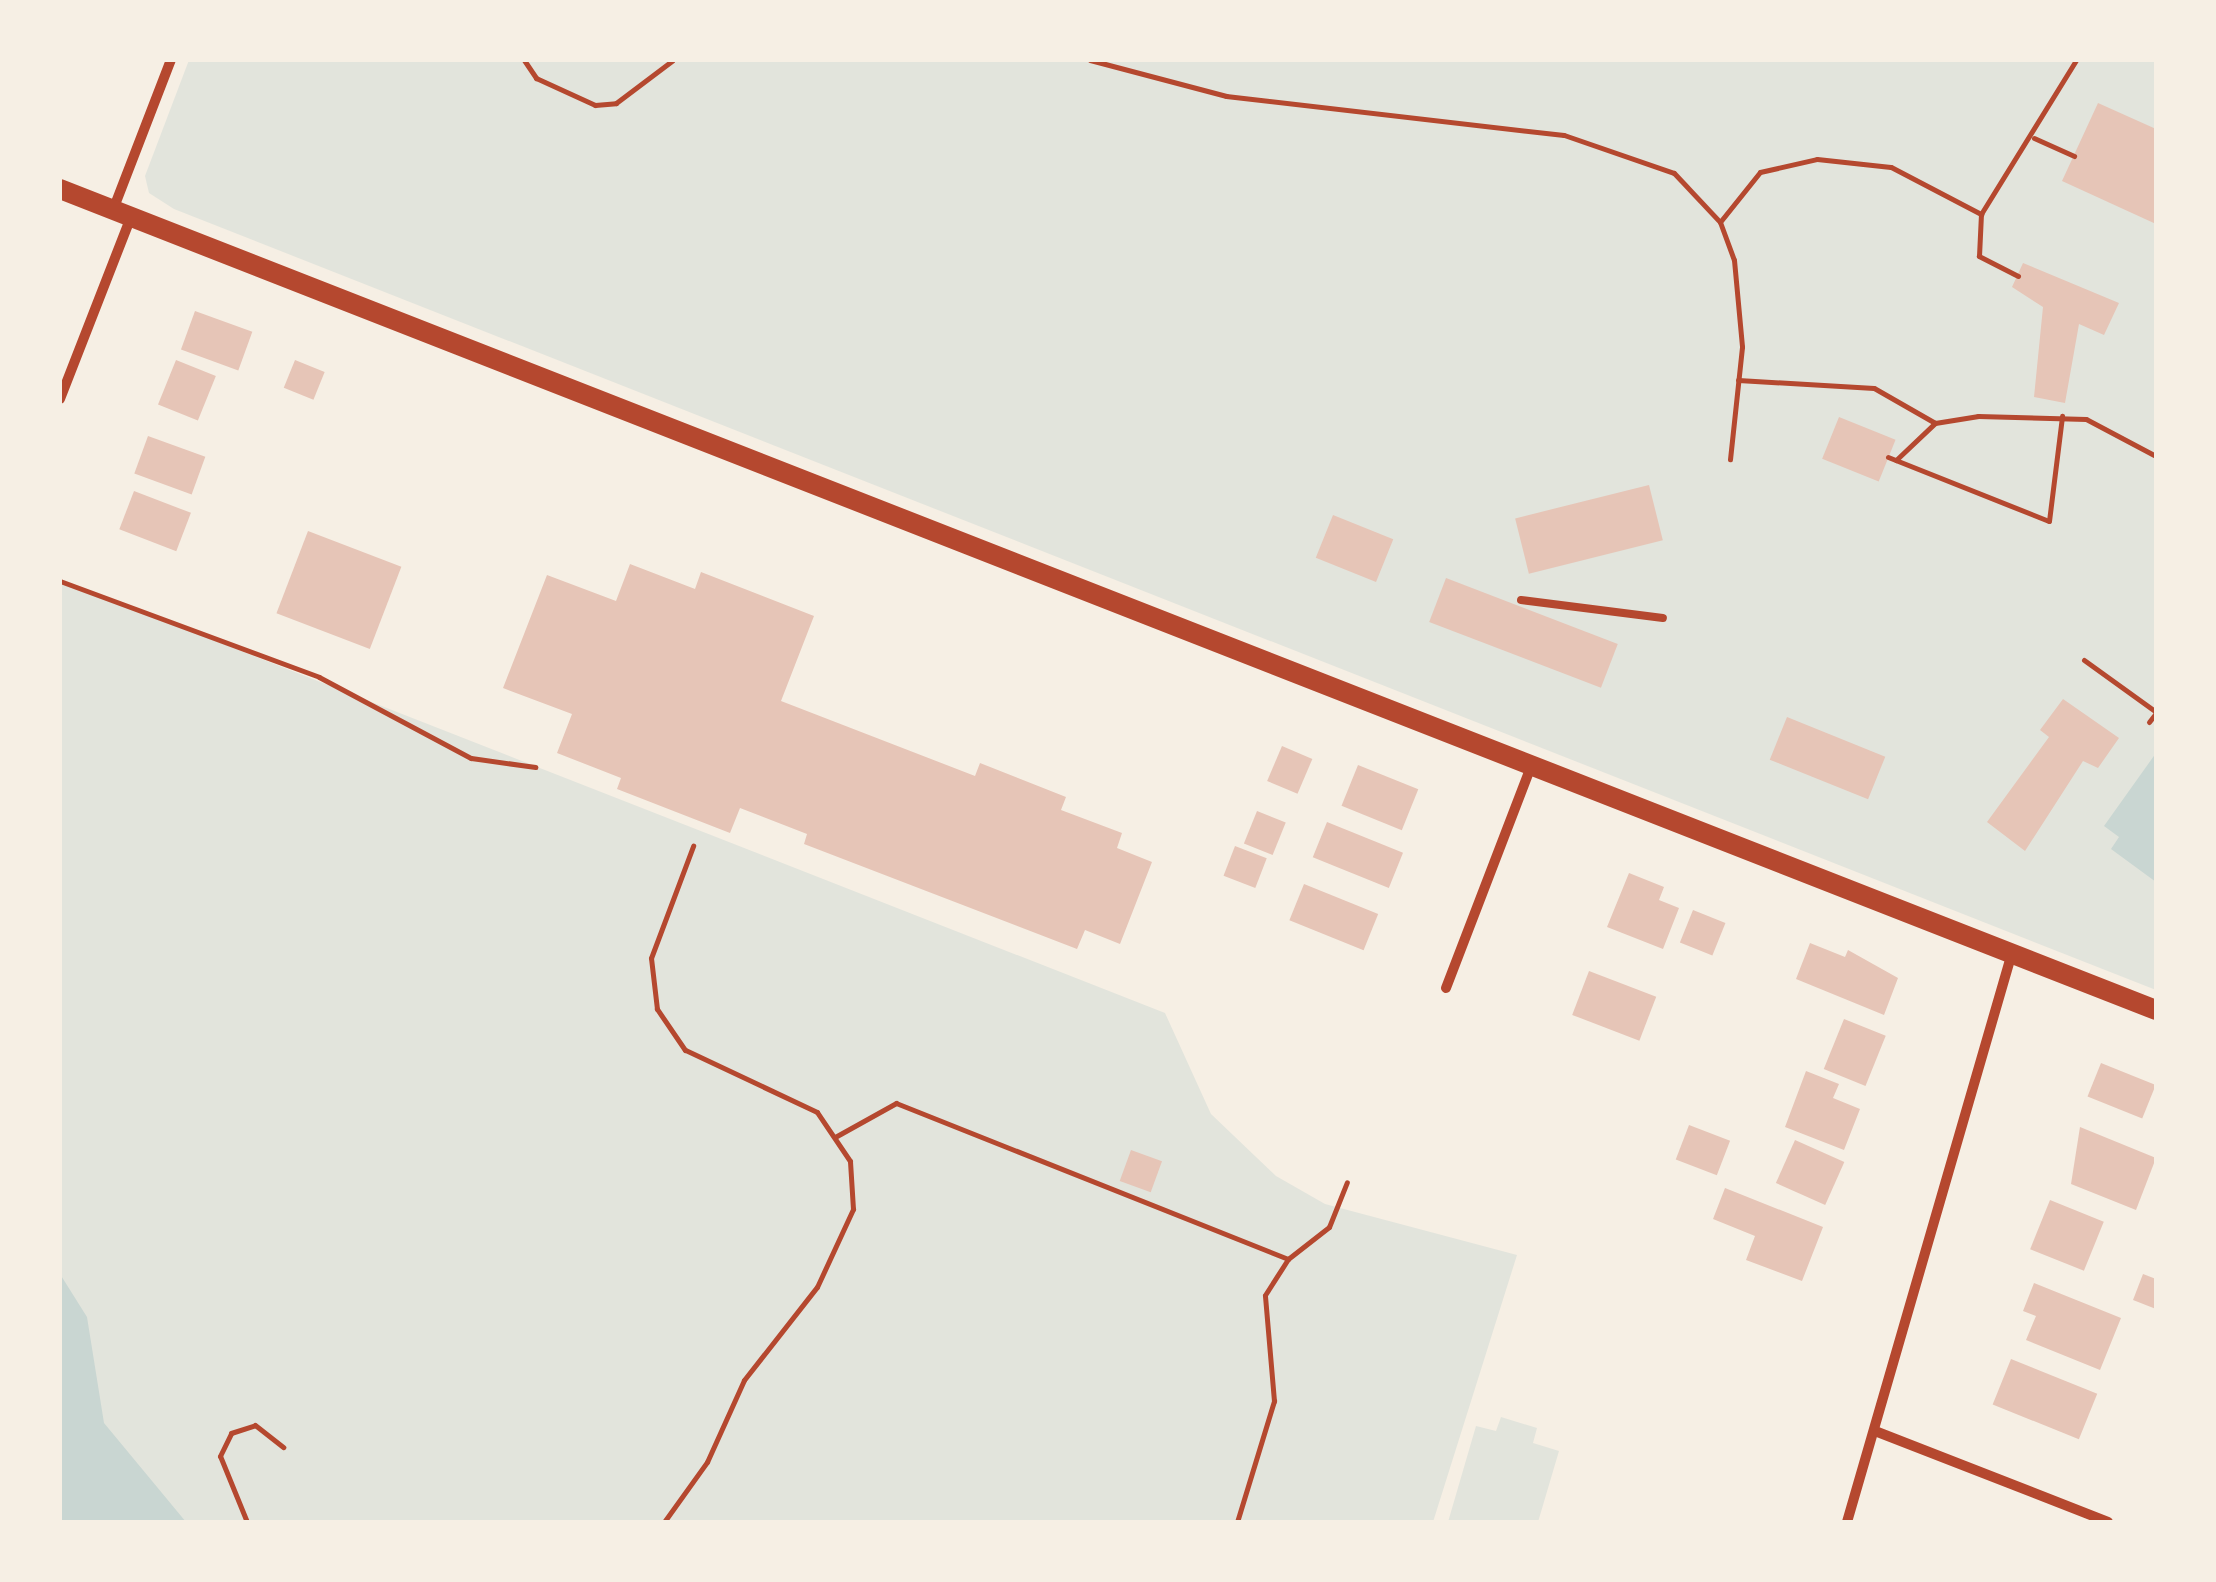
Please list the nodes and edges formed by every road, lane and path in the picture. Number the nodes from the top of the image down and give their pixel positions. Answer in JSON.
{"nodes":[{"id":1,"x":172,"y":60,"type":"edge"},
{"id":2,"x":524,"y":60,"type":"edge"},
{"id":3,"x":674,"y":60,"type":"edge"},
{"id":4,"x":1090,"y":60,"type":"edge"},
{"id":5,"x":2076,"y":60,"type":"edge"},
{"id":6,"x":2034,"y":138,"type":"junction"},
{"id":7,"x":2074,"y":156,"type":"dead end"},
{"id":8,"x":60,"y":189,"type":"edge"},
{"id":9,"x":122,"y":213,"type":"junction"},
{"id":10,"x":1981,"y":214,"type":"junction"},
{"id":11,"x":1720,"y":222,"type":"junction"},
{"id":12,"x":2018,"y":276,"type":"dead end"},
{"id":13,"x":1738,"y":380,"type":"junction"},
{"id":14,"x":60,"y":399,"type":"edge"},
{"id":15,"x":2062,"y":416,"type":"junction"},
{"id":16,"x":1935,"y":423,"type":"junction"},
{"id":17,"x":2156,"y":456,"type":"edge"},
{"id":18,"x":1888,"y":457,"type":"dead end"},
{"id":19,"x":1730,"y":459,"type":"dead end"},
{"id":20,"x":1896,"y":460,"type":"junction"},
{"id":21,"x":60,"y":581,"type":"edge"},
{"id":22,"x":1522,"y":600,"type":"dead end"},
{"id":23,"x":1663,"y":618,"type":"dead end"},
{"id":24,"x":2084,"y":660,"type":"dead end"},
{"id":25,"x":2156,"y":712,"type":"edge"},
{"id":26,"x":2149,"y":722,"type":"dead end"},
{"id":27,"x":1530,"y":766,"type":"junction"},
{"id":28,"x":535,"y":767,"type":"dead end"},
{"id":29,"x":693,"y":846,"type":"dead end"},
{"id":30,"x":2012,"y":953,"type":"junction"},
{"id":31,"x":1446,"y":988,"type":"dead end"},
{"id":32,"x":2156,"y":1010,"type":"edge"},
{"id":33,"x":834,"y":1137,"type":"junction"},
{"id":34,"x":1347,"y":1182,"type":"dead end"},
{"id":35,"x":1288,"y":1259,"type":"junction"},
{"id":36,"x":1875,"y":1431,"type":"junction"},
{"id":37,"x":284,"y":1447,"type":"dead end"},
{"id":38,"x":247,"y":1522,"type":"edge"},
{"id":39,"x":664,"y":1522,"type":"edge"},
{"id":40,"x":1237,"y":1522,"type":"edge"},
{"id":41,"x":1847,"y":1522,"type":"edge"},
{"id":42,"x":2108,"y":1522,"type":"edge"}],
"edges":[{"from":1,"to":9,"type":"street"},
{"from":2,"to":3,"type":"path"},
{"from":4,"to":11,"type":"path"},
{"from":5,"to":6,"type":"path"},
{"from":6,"to":7,"type":"path"},
{"from":6,"to":10,"type":"path"},
{"from":8,"to":9,"type":"main road"},
{"from":9,"to":14,"type":"street"},
{"from":9,"to":27,"type":"main road"},
{"from":10,"to":11,"type":"path"},
{"from":10,"to":12,"type":"path"},
{"from":11,"to":13,"type":"path"},
{"from":13,"to":16,"type":"path"},
{"from":13,"to":19,"type":"path"},
{"from":15,"to":16,"type":"path"},
{"from":15,"to":17,"type":"path"},
{"from":15,"to":20,"type":"path"},
{"from":16,"to":20,"type":"path"},
{"from":18,"to":20,"type":"path"},
{"from":21,"to":28,"type":"path"},
{"from":22,"to":23,"type":"lane"},
{"from":24,"to":25,"type":"path"},
{"from":25,"to":26,"type":"path"},
{"from":27,"to":30,"type":"main road"},
{"from":27,"to":31,"type":"street"},
{"from":29,"to":33,"type":"path"},
{"from":30,"to":32,"type":"main road"},
{"from":30,"to":36,"type":"street"},
{"from":33,"to":35,"type":"path"},
{"from":33,"to":39,"type":"path"},
{"from":34,"to":35,"type":"path"},
{"from":35,"to":40,"type":"path"},
{"from":36,"to":41,"type":"street"},
{"from":36,"to":42,"type":"street"},
{"from":37,"to":38,"type":"path"}]}
